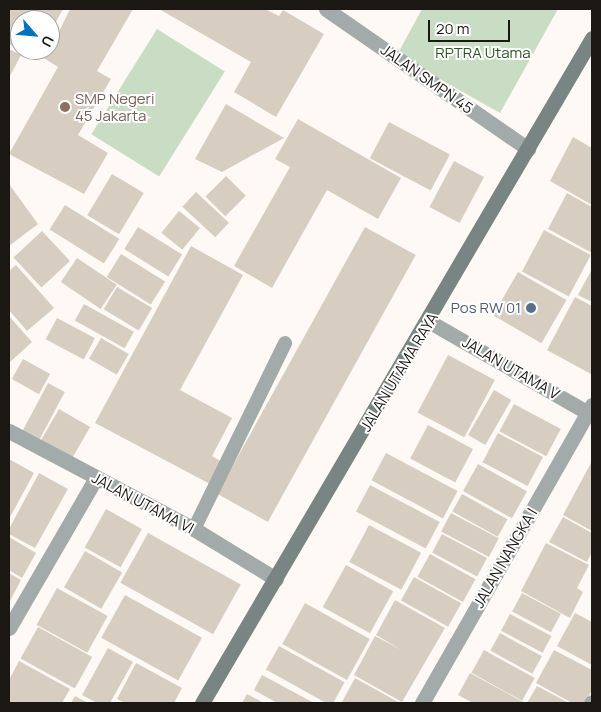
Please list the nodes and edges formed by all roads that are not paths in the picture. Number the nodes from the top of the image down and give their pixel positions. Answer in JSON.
{"nodes":[{"id":1,"x":326,"y":9,"type":"edge"},
{"id":2,"x":592,"y":38,"type":"edge"},
{"id":3,"x":528,"y":149,"type":"junction"},
{"id":4,"x":430,"y":322,"type":"junction"},
{"id":5,"x":285,"y":343,"type":"dead end"},
{"id":6,"x":591,"y":411,"type":"edge"},
{"id":7,"x":9,"y":432,"type":"edge"},
{"id":8,"x":96,"y":478,"type":"junction"},
{"id":9,"x":194,"y":529,"type":"junction"},
{"id":10,"x":276,"y":579,"type":"junction"},
{"id":11,"x":13,"y":610,"type":"edge"},
{"id":12,"x":9,"y":628,"type":"edge"},
{"id":13,"x":202,"y":703,"type":"edge"},
{"id":14,"x":422,"y":703,"type":"edge"}],
"edges":[{"from":1,"to":3,"type":"street","name":"JALAN SMPN 45"},
{"from":2,"to":3,"type":"main road","name":"JALAN UTAMA RAYA"},
{"from":3,"to":4,"type":"main road","name":"JALAN UTAMA RAYA"},
{"from":4,"to":6,"type":"street","name":"JALAN UTAMA V"},
{"from":4,"to":10,"type":"main road","name":"JALAN UTAMA RAYA"},
{"from":5,"to":9,"type":"lane"},
{"from":6,"to":14,"type":"street","name":"JALAN NANGKA I"},
{"from":7,"to":8,"type":"street","name":"JALAN UTAMA VI"},
{"from":8,"to":9,"type":"street","name":"JALAN UTAMA VI"},
{"from":8,"to":11,"type":"street"},
{"from":9,"to":10,"type":"street","name":"JALAN UTAMA VI"},
{"from":10,"to":13,"type":"main road","name":"JALAN UTAMA RAYA"},
{"from":11,"to":12,"type":"street"}]}
